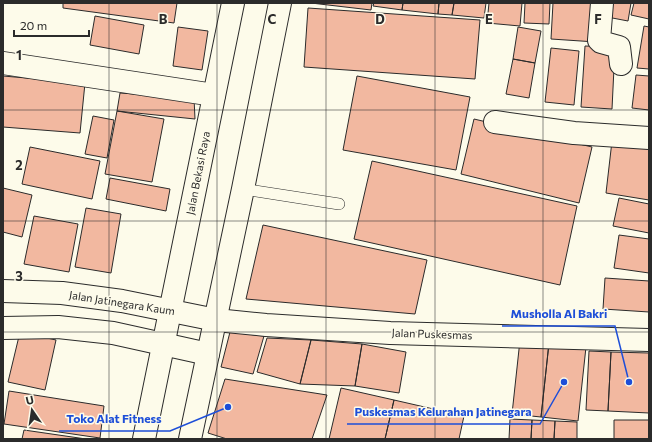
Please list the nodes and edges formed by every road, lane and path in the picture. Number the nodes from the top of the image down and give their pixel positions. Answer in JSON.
{"nodes":[{"id":1,"x":233,"y":3,"type":"edge"},
{"id":2,"x":280,"y":3,"type":"edge"},
{"id":3,"x":602,"y":3,"type":"edge"},
{"id":4,"x":3,"y":63,"type":"edge"},
{"id":5,"x":621,"y":64,"type":"dead end"},
{"id":6,"x":214,"y":95,"type":"junction"},
{"id":7,"x":495,"y":122,"type":"dead end"},
{"id":8,"x":649,"y":138,"type":"edge"},
{"id":9,"x":243,"y":189,"type":"junction"},
{"id":10,"x":339,"y":204,"type":"dead end"},
{"id":11,"x":3,"y":291,"type":"edge"},
{"id":12,"x":170,"y":310,"type":"junction"},
{"id":13,"x":216,"y":320,"type":"junction"},
{"id":14,"x":3,"y":328,"type":"edge"},
{"id":15,"x":649,"y":340,"type":"edge"},
{"id":16,"x":164,"y":344,"type":"junction"},
{"id":17,"x":208,"y":354,"type":"junction"},
{"id":18,"x":144,"y":439,"type":"edge"},
{"id":19,"x":190,"y":439,"type":"edge"}],
"edges":[{"from":1,"to":6,"type":"street","name":"Jalan Bekasi Raya"},
{"from":2,"to":9,"type":"street"},
{"from":3,"to":5,"type":"street"},
{"from":4,"to":6,"type":"street"},
{"from":6,"to":12,"type":"street","name":"Jalan Bekasi Raya"},
{"from":7,"to":8,"type":"street"},
{"from":9,"to":10,"type":"lane"},
{"from":9,"to":13,"type":"street"},
{"from":11,"to":12,"type":"street","name":"Jalan Jatinegara Kaum"},
{"from":12,"to":13,"type":"street","name":"Jalan Jatinegara Kaum"},
{"from":12,"to":16,"type":"street","name":"Jalan Bekasi Raya"},
{"from":13,"to":15,"type":"street","name":"Jalan Puskesmas"},
{"from":13,"to":17,"type":"street"},
{"from":14,"to":16,"type":"street"},
{"from":16,"to":17,"type":"street"},
{"from":16,"to":18,"type":"street","name":"Jalan Bekasi Raya"},
{"from":17,"to":19,"type":"street"}]}
